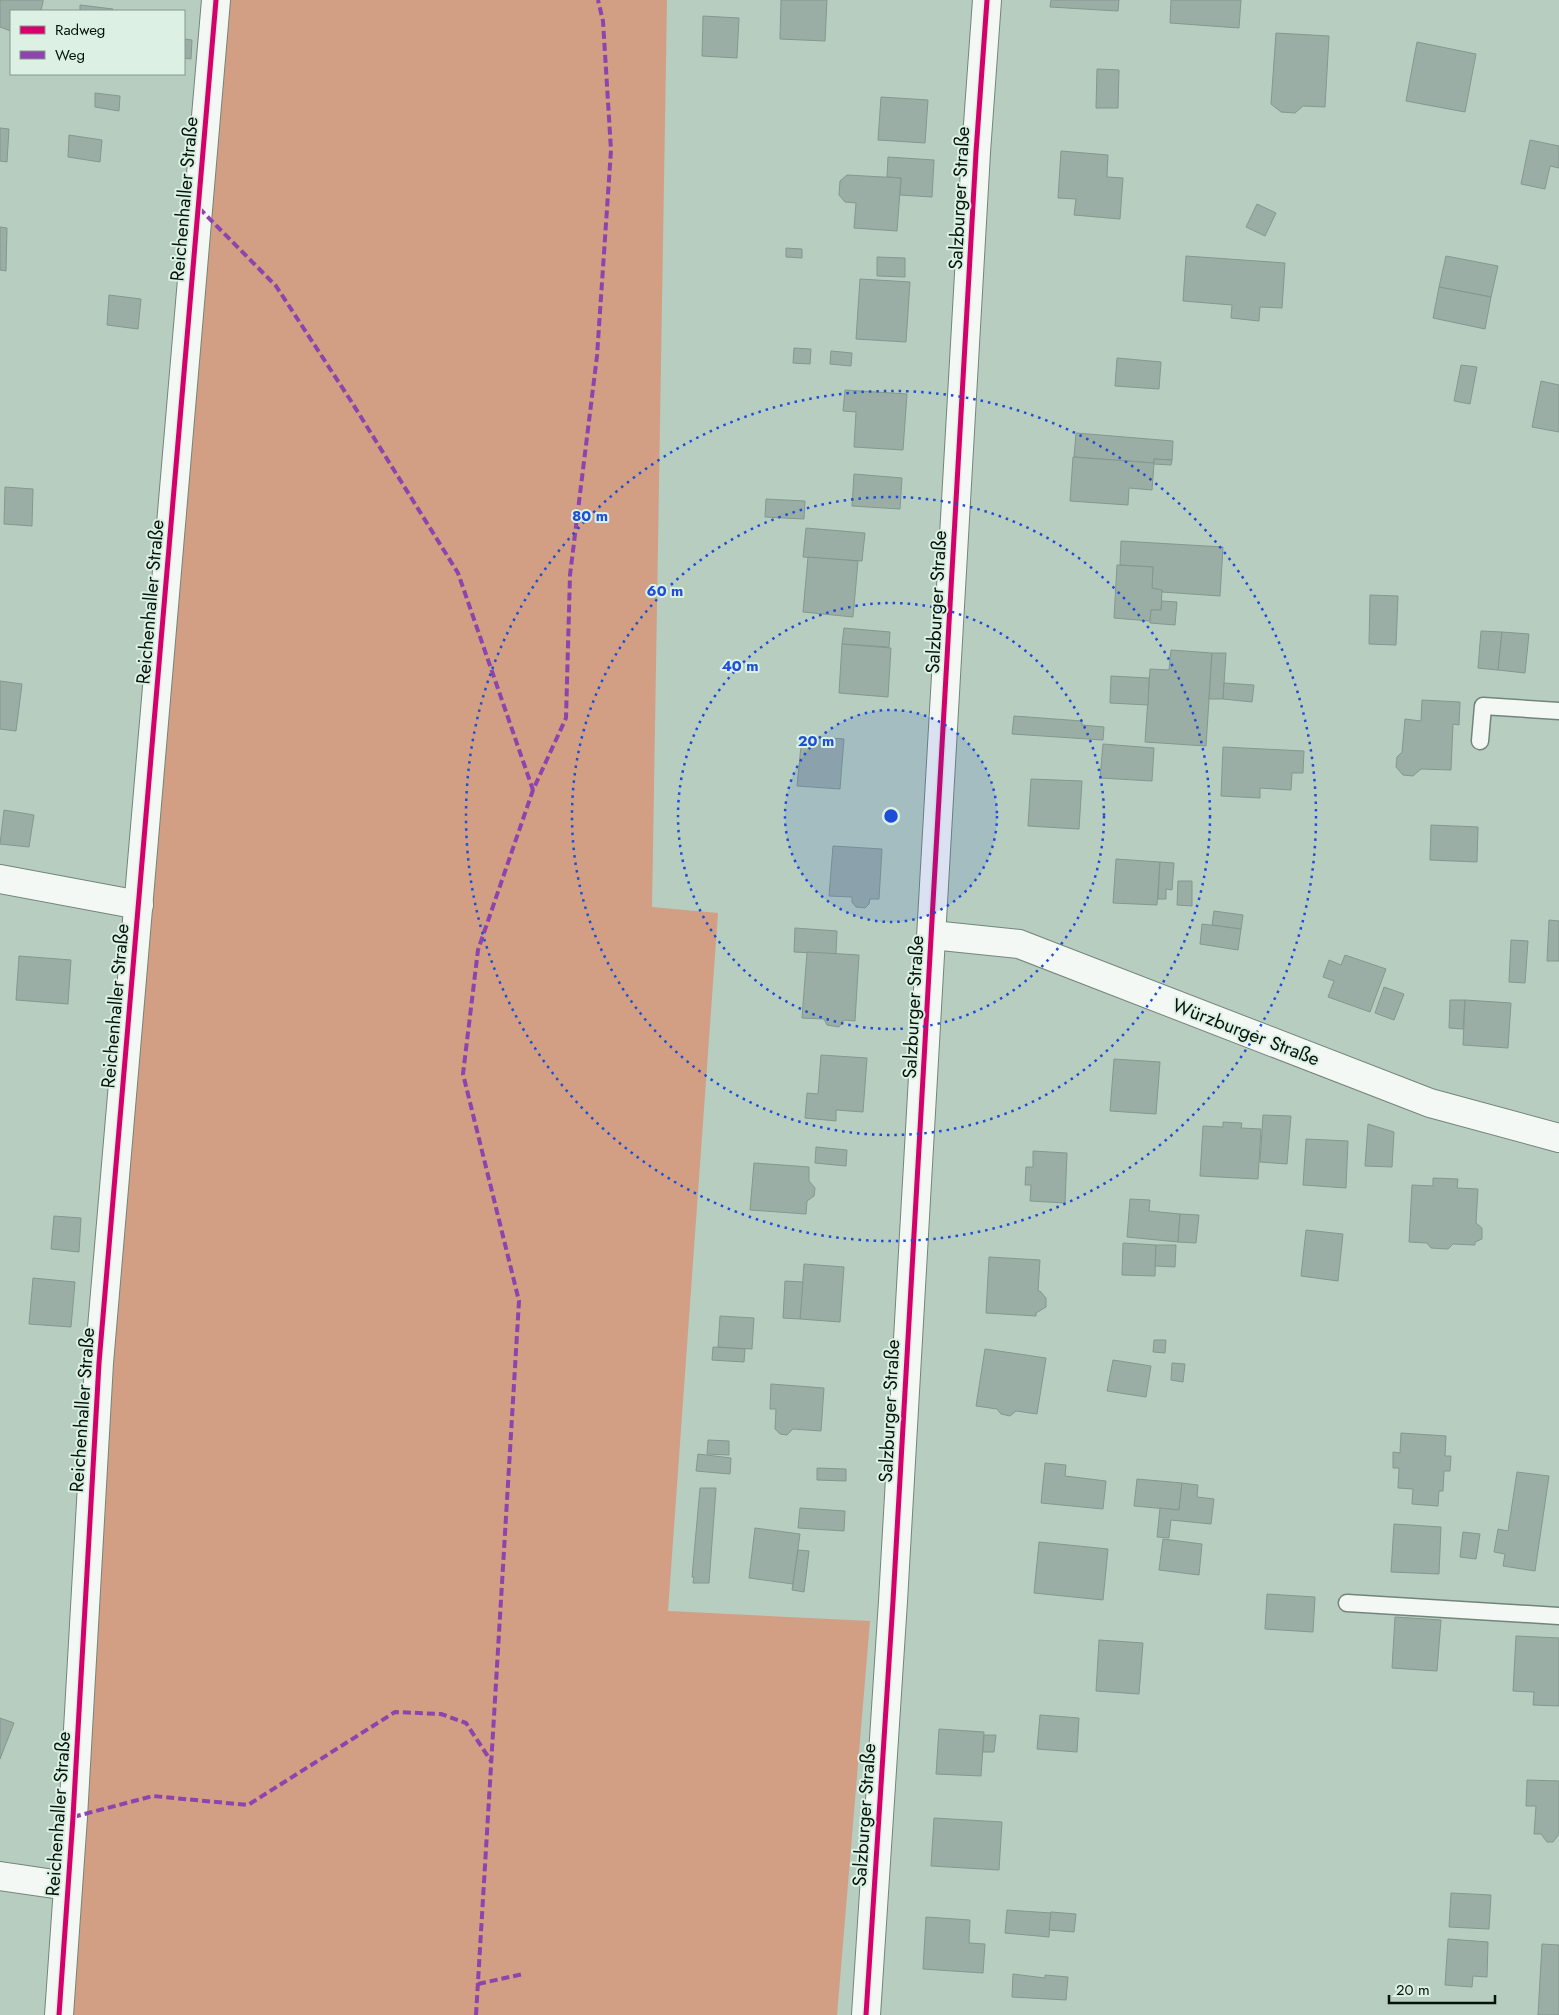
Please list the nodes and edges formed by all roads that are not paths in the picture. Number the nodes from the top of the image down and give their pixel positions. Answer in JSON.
{"nodes":[{"id":1,"x":216,"y":0,"type":"edge"},
{"id":2,"x":987,"y":0,"type":"edge"},
{"id":3,"x":1559,"y":711,"type":"edge"},
{"id":4,"x":1480,"y":741,"type":"dead end"},
{"id":5,"x":0,"y":879,"type":"edge"},
{"id":6,"x":139,"y":905,"type":"junction"},
{"id":7,"x":932,"y":935,"type":"junction"},
{"id":8,"x":1559,"y":1138,"type":"edge"},
{"id":9,"x":1347,"y":1603,"type":"dead end"},
{"id":10,"x":1559,"y":1616,"type":"edge"},
{"id":11,"x":0,"y":1876,"type":"edge"},
{"id":12,"x":68,"y":1886,"type":"junction"},
{"id":13,"x":60,"y":2015,"type":"edge"},
{"id":14,"x":866,"y":2015,"type":"edge"}],
"edges":[{"from":1,"to":6,"type":"street","name":"Reichenhaller Straße"},
{"from":2,"to":7,"type":"street","name":"Salzburger Straße"},
{"from":3,"to":4,"type":"lane"},
{"from":5,"to":6,"type":"street"},
{"from":6,"to":12,"type":"street","name":"Reichenhaller Straße"},
{"from":7,"to":8,"type":"street","name":"Würzburger Straße"},
{"from":7,"to":14,"type":"street","name":"Salzburger Straße"},
{"from":9,"to":10,"type":"lane"},
{"from":11,"to":12,"type":"street"},
{"from":12,"to":13,"type":"street","name":"Reichenhaller Straße"}]}
